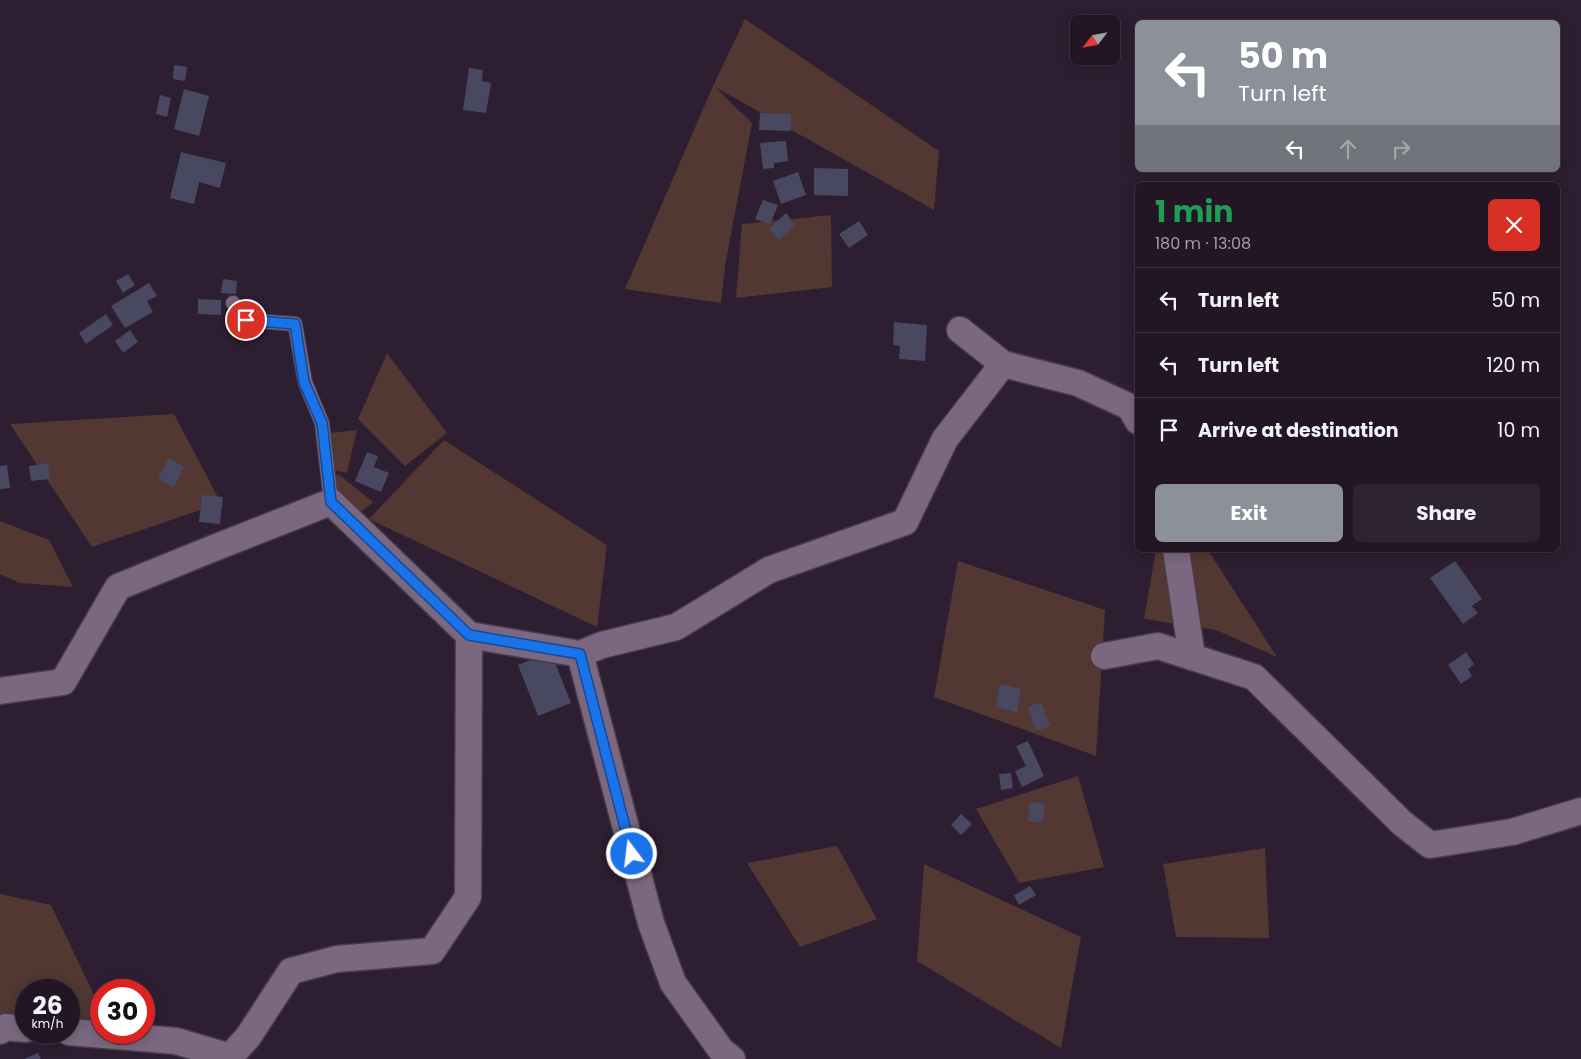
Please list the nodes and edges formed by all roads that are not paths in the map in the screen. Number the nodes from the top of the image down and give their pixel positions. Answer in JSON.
{"nodes":[{"id":1,"x":233,"y":303,"type":"dead end"},
{"id":2,"x":960,"y":330,"type":"dead end"},
{"id":3,"x":1002,"y":364,"type":"junction"},
{"id":4,"x":1135,"y":416,"type":"edge"},
{"id":5,"x":331,"y":502,"type":"junction"},
{"id":6,"x":1176,"y":552,"type":"edge"},
{"id":7,"x":469,"y":635,"type":"junction"},
{"id":8,"x":580,"y":654,"type":"junction"},
{"id":9,"x":1104,"y":656,"type":"dead end"},
{"id":10,"x":1192,"y":657,"type":"junction"},
{"id":11,"x":0,"y":691,"type":"edge"},
{"id":12,"x":1581,"y":811,"type":"edge"},
{"id":13,"x":15,"y":1028,"type":"edge"},
{"id":14,"x":0,"y":1031,"type":"edge"},
{"id":15,"x":80,"y":1033,"type":"edge"},
{"id":16,"x":732,"y":1059,"type":"edge"}],
"edges":[{"from":1,"to":5,"type":"lane"},
{"from":2,"to":3,"type":"street"},
{"from":3,"to":4,"type":"street"},
{"from":3,"to":8,"type":"street"},
{"from":5,"to":7,"type":"street"},
{"from":5,"to":11,"type":"street"},
{"from":6,"to":10,"type":"street"},
{"from":7,"to":8,"type":"street"},
{"from":7,"to":15,"type":"street"},
{"from":8,"to":16,"type":"street"},
{"from":9,"to":10,"type":"street"},
{"from":10,"to":12,"type":"street"},
{"from":13,"to":14,"type":"street"}]}
